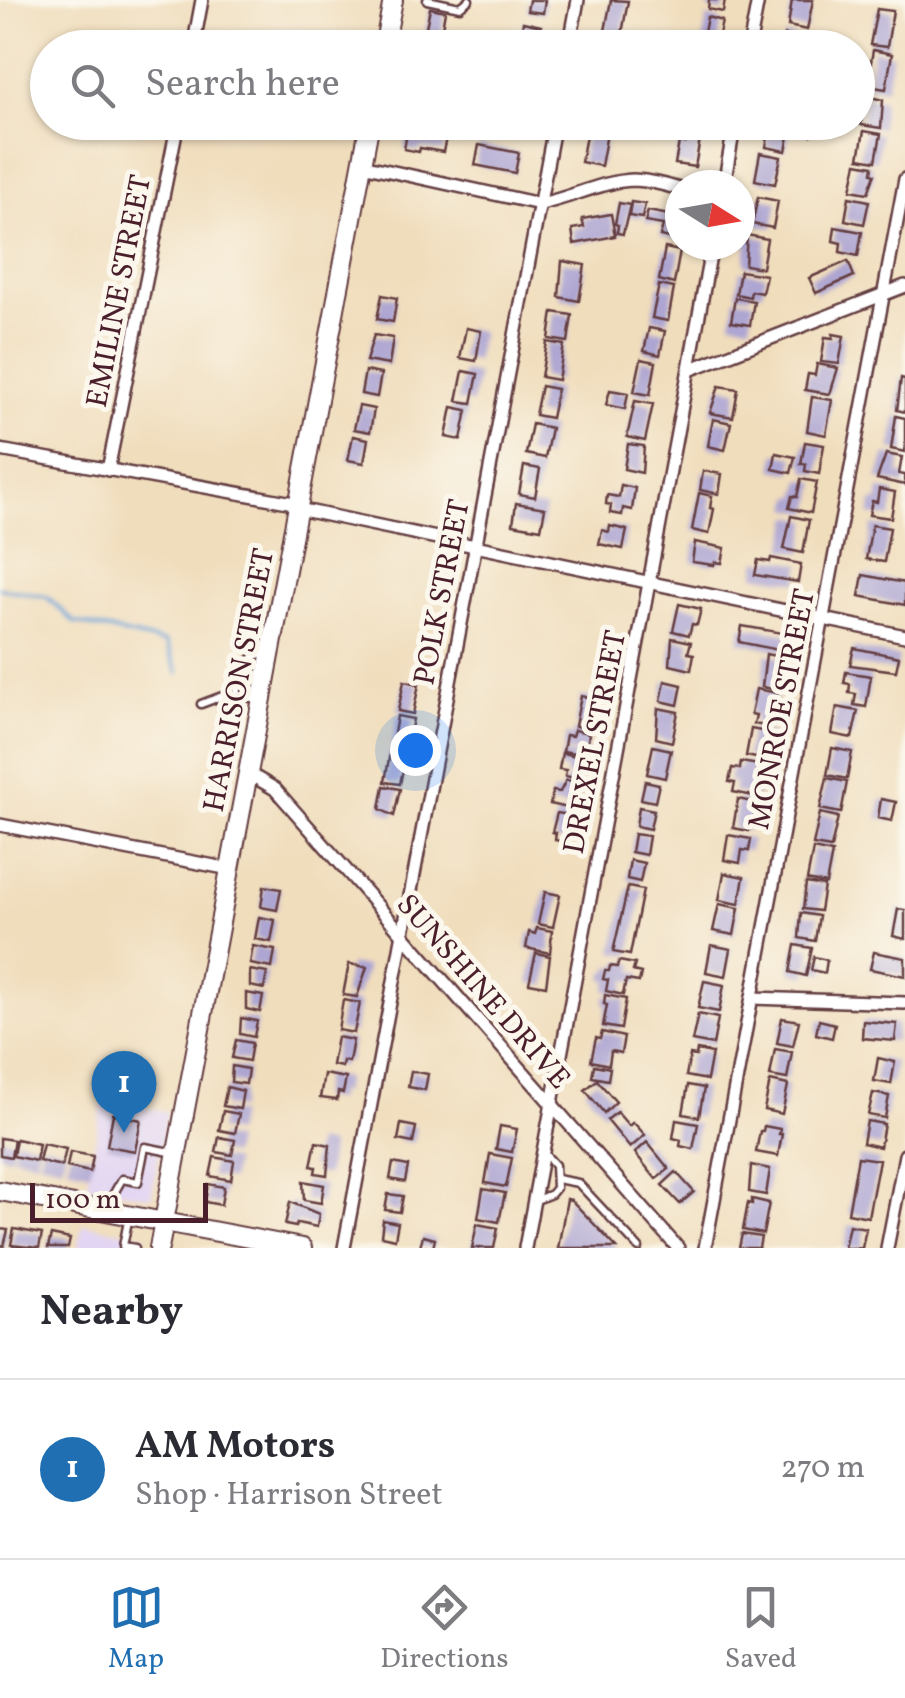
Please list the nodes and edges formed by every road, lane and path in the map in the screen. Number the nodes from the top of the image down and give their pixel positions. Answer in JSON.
{"nodes":[{"id":1,"x":202,"y":0,"type":"edge"},
{"id":2,"x":393,"y":0,"type":"edge"},
{"id":3,"x":427,"y":0,"type":"edge"},
{"id":4,"x":469,"y":0,"type":"edge"},
{"id":5,"x":578,"y":0,"type":"edge"},
{"id":6,"x":758,"y":0,"type":"edge"},
{"id":7,"x":196,"y":30,"type":"edge"},
{"id":8,"x":387,"y":30,"type":"edge"},
{"id":9,"x":572,"y":30,"type":"edge"},
{"id":10,"x":752,"y":30,"type":"edge"},
{"id":11,"x":174,"y":140,"type":"edge"},
{"id":12,"x":367,"y":140,"type":"edge"},
{"id":13,"x":552,"y":140,"type":"edge"},
{"id":14,"x":732,"y":140,"type":"edge"},
{"id":15,"x":362,"y":165,"type":"junction"},
{"id":16,"x":727,"y":170,"type":"edge"},
{"id":17,"x":905,"y":179,"type":"edge"},
{"id":18,"x":665,"y":186,"type":"edge"},
{"id":19,"x":540,"y":204,"type":"junction"},
{"id":20,"x":709,"y":260,"type":"edge"},
{"id":21,"x":905,"y":286,"type":"edge"},
{"id":22,"x":884,"y":294,"type":"junction"},
{"id":23,"x":689,"y":370,"type":"junction"},
{"id":24,"x":0,"y":450,"type":"edge"},
{"id":25,"x":108,"y":470,"type":"junction"},
{"id":26,"x":298,"y":507,"type":"junction"},
{"id":27,"x":475,"y":548,"type":"junction"},
{"id":28,"x":649,"y":584,"type":"junction"},
{"id":29,"x":823,"y":619,"type":"junction"},
{"id":30,"x":905,"y":636,"type":"edge"},
{"id":31,"x":271,"y":650,"type":"junction"},
{"id":32,"x":236,"y":696,"type":"junction"},
{"id":33,"x":262,"y":700,"type":"junction"},
{"id":34,"x":202,"y":704,"type":"dead end"},
{"id":35,"x":248,"y":772,"type":"junction"},
{"id":36,"x":0,"y":825,"type":"edge"},
{"id":37,"x":230,"y":869,"type":"junction"},
{"id":38,"x":402,"y":935,"type":"junction"},
{"id":39,"x":752,"y":998,"type":"junction"},
{"id":40,"x":905,"y":1003,"type":"edge"},
{"id":41,"x":552,"y":1105,"type":"junction"},
{"id":42,"x":543,"y":1152,"type":"junction"},
{"id":43,"x":177,"y":1154,"type":"junction"},
{"id":44,"x":905,"y":1155,"type":"edge"},
{"id":45,"x":557,"y":1179,"type":"junction"},
{"id":46,"x":0,"y":1191,"type":"edge"},
{"id":47,"x":534,"y":1200,"type":"junction"},
{"id":48,"x":104,"y":1210,"type":"junction"},
{"id":49,"x":129,"y":1215,"type":"junction"},
{"id":50,"x":164,"y":1222,"type":"junction"},
{"id":51,"x":123,"y":1247,"type":"edge"},
{"id":52,"x":135,"y":1248,"type":"edge"},
{"id":53,"x":159,"y":1248,"type":"edge"},
{"id":54,"x":302,"y":1248,"type":"edge"},
{"id":55,"x":344,"y":1248,"type":"edge"},
{"id":56,"x":525,"y":1248,"type":"edge"},
{"id":57,"x":639,"y":1248,"type":"edge"},
{"id":58,"x":678,"y":1248,"type":"edge"},
{"id":59,"x":706,"y":1248,"type":"edge"},
{"id":60,"x":888,"y":1248,"type":"edge"}],
"edges":[{"from":1,"to":7,"type":"street"},
{"from":2,"to":8,"type":"main road"},
{"from":3,"to":4,"type":"lane"},
{"from":5,"to":9,"type":"street"},
{"from":6,"to":10,"type":"street"},
{"from":11,"to":25,"type":"street","name":"EMILINE STREET"},
{"from":12,"to":15,"type":"main road","name":"HARRISON STREET"},
{"from":13,"to":19,"type":"street","name":"POLK STREET"},
{"from":14,"to":16,"type":"street"},
{"from":15,"to":19,"type":"street"},
{"from":15,"to":26,"type":"main road","name":"HARRISON STREET"},
{"from":17,"to":22,"type":"street","name":"MONROE STREET"},
{"from":18,"to":19,"type":"street"},
{"from":19,"to":27,"type":"street","name":"POLK STREET"},
{"from":20,"to":23,"type":"street","name":"DREXEL STREET"},
{"from":21,"to":22,"type":"street"},
{"from":22,"to":23,"type":"street"},
{"from":22,"to":29,"type":"street","name":"MONROE STREET"},
{"from":23,"to":28,"type":"street","name":"DREXEL STREET"},
{"from":24,"to":25,"type":"street"},
{"from":25,"to":26,"type":"street"},
{"from":26,"to":27,"type":"street"},
{"from":26,"to":31,"type":"main road","name":"HARRISON STREET"},
{"from":27,"to":28,"type":"street"},
{"from":27,"to":38,"type":"street","name":"POLK STREET"},
{"from":28,"to":29,"type":"street"},
{"from":28,"to":41,"type":"street","name":"DREXEL STREET"},
{"from":29,"to":30,"type":"street"},
{"from":29,"to":39,"type":"street","name":"MONROE STREET"},
{"from":31,"to":32,"type":"lane"},
{"from":31,"to":33,"type":"main road","name":"HARRISON STREET"},
{"from":32,"to":33,"type":"lane"},
{"from":32,"to":34,"type":"lane"},
{"from":33,"to":35,"type":"main road","name":"HARRISON STREET"},
{"from":35,"to":37,"type":"main road","name":"HARRISON STREET"},
{"from":35,"to":38,"type":"street","name":"SUNSHINE DRIVE"},
{"from":36,"to":37,"type":"street"},
{"from":37,"to":43,"type":"main road","name":"HARRISON STREET"},
{"from":38,"to":41,"type":"street","name":"SUNSHINE DRIVE"},
{"from":38,"to":55,"type":"street","name":"POLK STREET"},
{"from":39,"to":40,"type":"street"},
{"from":39,"to":59,"type":"street","name":"MONROE STREET"},
{"from":41,"to":42,"type":"street","name":"DREXEL STREET"},
{"from":41,"to":58,"type":"street","name":"SUNSHINE DRIVE"},
{"from":42,"to":45,"type":"lane"},
{"from":42,"to":47,"type":"street","name":"DREXEL STREET"},
{"from":43,"to":48,"type":"lane"},
{"from":43,"to":50,"type":"main road","name":"HARRISON STREET"},
{"from":44,"to":60,"type":"street"},
{"from":45,"to":47,"type":"lane"},
{"from":45,"to":57,"type":"lane"},
{"from":46,"to":48,"type":"main road"},
{"from":47,"to":56,"type":"street","name":"DREXEL STREET"},
{"from":48,"to":49,"type":"main road"},
{"from":49,"to":50,"type":"main road"},
{"from":49,"to":51,"type":"lane"},
{"from":50,"to":53,"type":"main road","name":"HARRISON STREET"},
{"from":50,"to":54,"type":"main road"},
{"from":51,"to":52,"type":"lane"}]}
